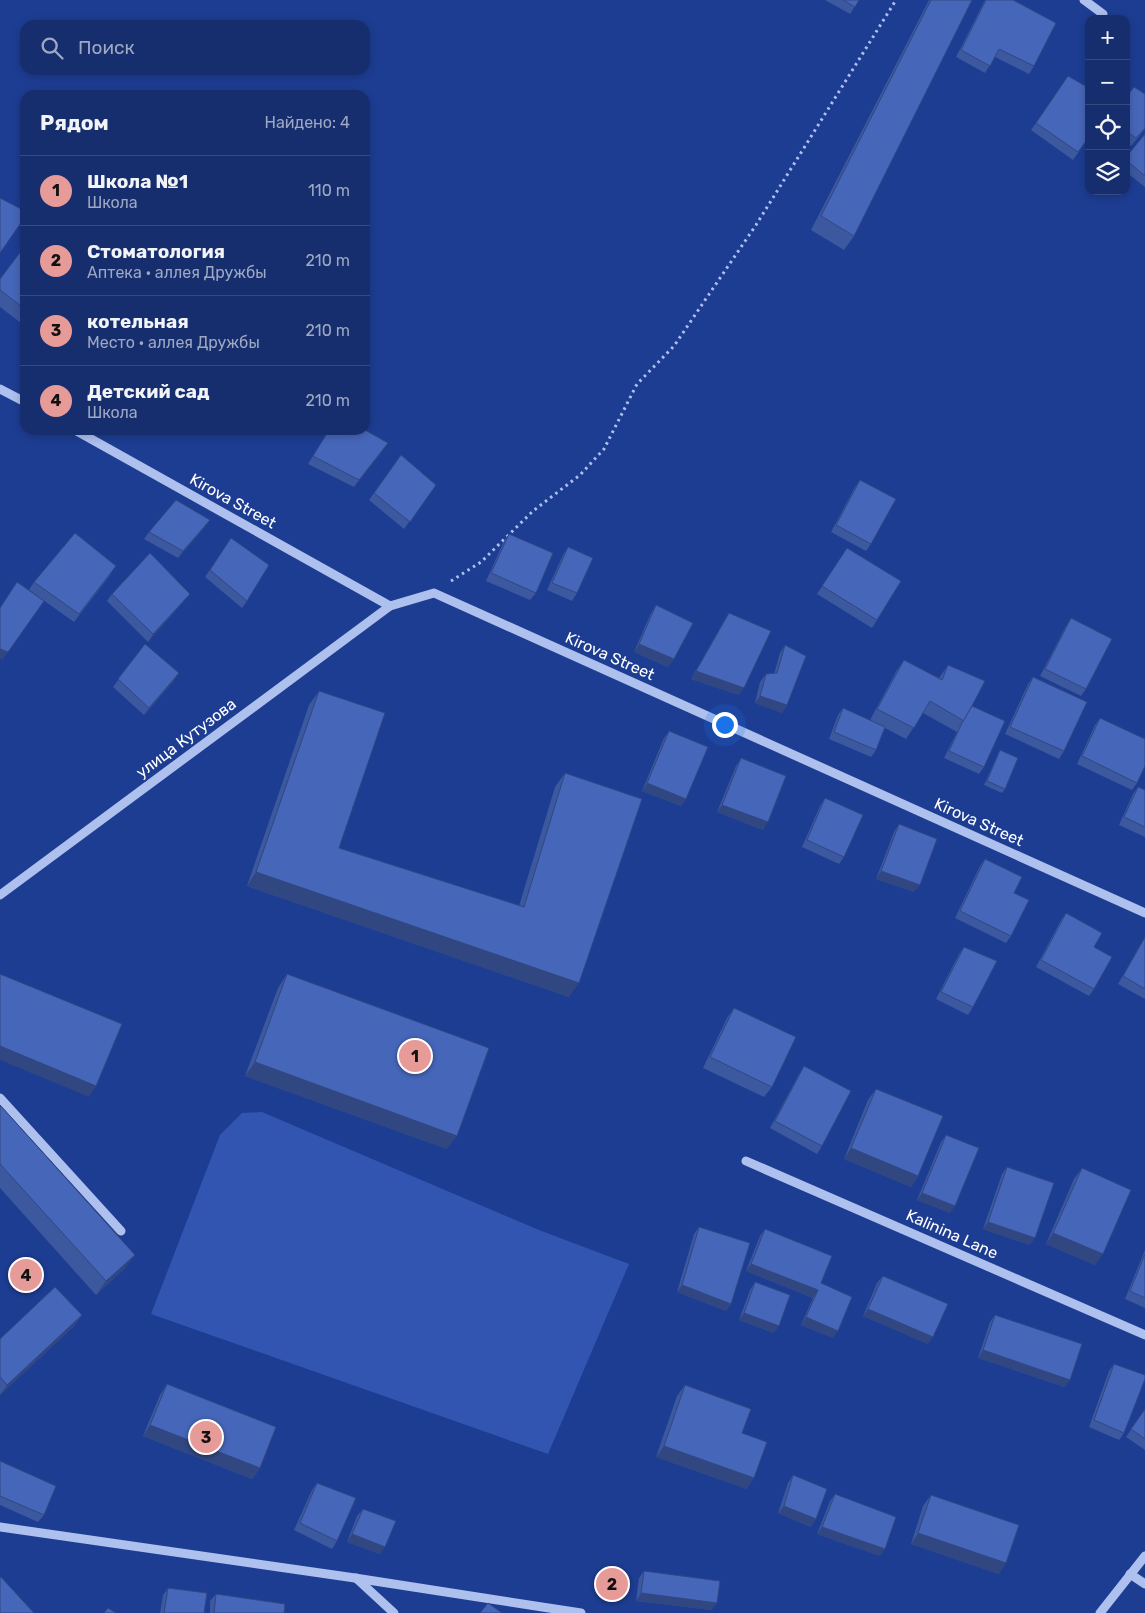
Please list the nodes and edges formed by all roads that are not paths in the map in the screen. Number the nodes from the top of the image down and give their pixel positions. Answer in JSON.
{"nodes":[{"id":1,"x":1084,"y":0,"type":"edge"},
{"id":2,"x":1103,"y":14,"type":"dead end"},
{"id":3,"x":0,"y":388,"type":"edge"},
{"id":4,"x":20,"y":399,"type":"edge"},
{"id":5,"x":83,"y":435,"type":"edge"},
{"id":6,"x":390,"y":606,"type":"junction"},
{"id":7,"x":0,"y":895,"type":"edge"},
{"id":8,"x":1145,"y":913,"type":"edge"},
{"id":9,"x":0,"y":1098,"type":"edge"},
{"id":10,"x":746,"y":1160,"type":"dead end"},
{"id":11,"x":121,"y":1231,"type":"dead end"},
{"id":12,"x":1145,"y":1334,"type":"edge"},
{"id":13,"x":0,"y":1527,"type":"edge"},
{"id":14,"x":1145,"y":1556,"type":"edge"},
{"id":15,"x":1130,"y":1574,"type":"junction"},
{"id":16,"x":355,"y":1578,"type":"junction"},
{"id":17,"x":1145,"y":1584,"type":"edge"},
{"id":18,"x":394,"y":1613,"type":"edge"},
{"id":19,"x":581,"y":1613,"type":"edge"},
{"id":20,"x":1100,"y":1613,"type":"edge"}],
"edges":[{"from":1,"to":2,"type":"street"},
{"from":3,"to":4,"type":"street"},
{"from":5,"to":6,"type":"street","name":"Kirova Street"},
{"from":6,"to":7,"type":"street","name":"улица Кутузова"},
{"from":6,"to":8,"type":"street","name":"Kirova Street"},
{"from":9,"to":11,"type":"street"},
{"from":10,"to":12,"type":"street","name":"Kalinina Lane"},
{"from":13,"to":16,"type":"street"},
{"from":14,"to":15,"type":"street"},
{"from":15,"to":17,"type":"street"},
{"from":15,"to":20,"type":"street"},
{"from":16,"to":18,"type":"street"},
{"from":16,"to":19,"type":"street"}]}
